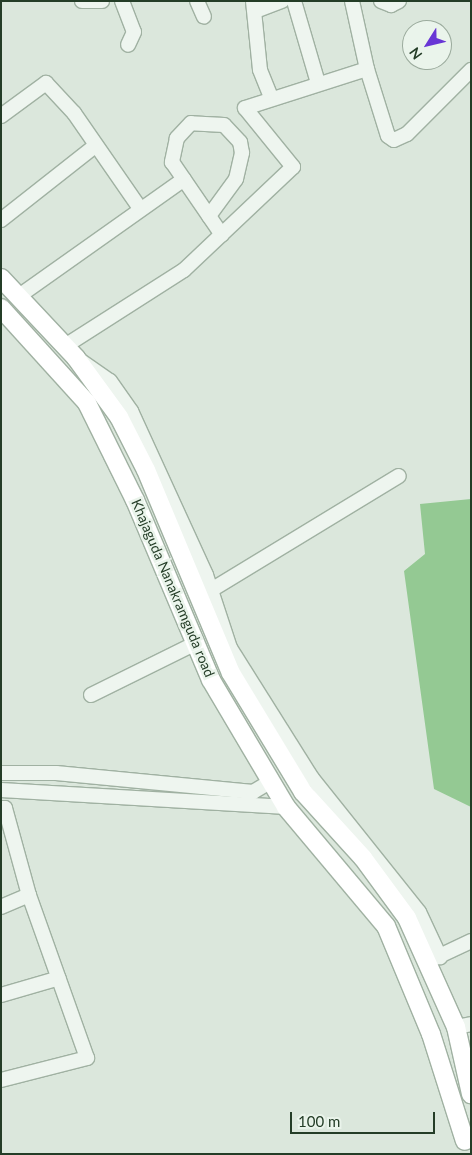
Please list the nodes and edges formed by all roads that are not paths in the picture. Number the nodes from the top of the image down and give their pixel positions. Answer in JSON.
{"nodes":[{"id":1,"x":82,"y":1,"type":"edge"},
{"id":2,"x":102,"y":1,"type":"edge"},
{"id":3,"x":122,"y":1,"type":"edge"},
{"id":4,"x":197,"y":1,"type":"edge"},
{"id":5,"x":282,"y":1,"type":"edge"},
{"id":6,"x":294,"y":1,"type":"edge"},
{"id":7,"x":352,"y":1,"type":"edge"},
{"id":8,"x":381,"y":1,"type":"edge"},
{"id":9,"x":399,"y":1,"type":"edge"},
{"id":10,"x":256,"y":6,"type":"edge"},
{"id":11,"x":204,"y":17,"type":"dead end"},
{"id":12,"x":128,"y":45,"type":"dead end"},
{"id":13,"x":367,"y":69,"type":"junction"},
{"id":14,"x":471,"y":70,"type":"edge"},
{"id":15,"x":318,"y":82,"type":"junction"},
{"id":16,"x":271,"y":98,"type":"junction"},
{"id":17,"x":1,"y":116,"type":"edge"},
{"id":18,"x":95,"y":146,"type":"junction"},
{"id":19,"x":184,"y":179,"type":"junction"},
{"id":20,"x":139,"y":207,"type":"junction"},
{"id":21,"x":210,"y":216,"type":"junction"},
{"id":22,"x":1,"y":220,"type":"edge"},
{"id":23,"x":222,"y":236,"type":"junction"},
{"id":24,"x":1,"y":278,"type":"edge"},
{"id":25,"x":20,"y":296,"type":"junction"},
{"id":26,"x":1,"y":308,"type":"edge"},
{"id":27,"x":71,"y":352,"type":"junction"},
{"id":28,"x":399,"y":476,"type":"dead end"},
{"id":29,"x":204,"y":594,"type":"junction"},
{"id":30,"x":194,"y":644,"type":"junction"},
{"id":31,"x":91,"y":695,"type":"dead end"},
{"id":32,"x":1,"y":773,"type":"edge"},
{"id":33,"x":271,"y":780,"type":"junction"},
{"id":34,"x":1,"y":790,"type":"edge"},
{"id":35,"x":286,"y":807,"type":"junction"},
{"id":36,"x":1,"y":808,"type":"edge"},
{"id":37,"x":29,"y":895,"type":"junction"},
{"id":38,"x":1,"y":907,"type":"edge"},
{"id":39,"x":471,"y":942,"type":"edge"},
{"id":40,"x":434,"y":959,"type":"junction"},
{"id":41,"x":59,"y":978,"type":"junction"},
{"id":42,"x":1,"y":995,"type":"edge"},
{"id":43,"x":463,"y":1025,"type":"edge"},
{"id":44,"x":466,"y":1054,"type":"edge"},
{"id":45,"x":1,"y":1080,"type":"edge"},
{"id":46,"x":471,"y":1094,"type":"edge"},
{"id":47,"x":465,"y":1143,"type":"edge"}],
"edges":[{"from":1,"to":2,"type":"street"},
{"from":3,"to":12,"type":"street"},
{"from":4,"to":11,"type":"street"},
{"from":5,"to":10,"type":"street"},
{"from":6,"to":15,"type":"street"},
{"from":7,"to":13,"type":"street"},
{"from":8,"to":9,"type":"street"},
{"from":10,"to":16,"type":"street"},
{"from":13,"to":14,"type":"street"},
{"from":13,"to":15,"type":"street"},
{"from":15,"to":16,"type":"street"},
{"from":16,"to":23,"type":"street"},
{"from":17,"to":18,"type":"street"},
{"from":18,"to":20,"type":"street"},
{"from":18,"to":22,"type":"street"},
{"from":19,"to":20,"type":"street"},
{"from":19,"to":21,"type":"street"},
{"from":19,"to":21,"type":"street"},
{"from":20,"to":25,"type":"street"},
{"from":21,"to":23,"type":"street"},
{"from":23,"to":27,"type":"street"},
{"from":24,"to":25,"type":"main road","name":"Khajaguda Nanakramguda road"},
{"from":25,"to":27,"type":"main road","name":"Khajaguda Nanakramguda road"},
{"from":26,"to":30,"type":"main road","name":"Khajaguda Nanakramguda road"},
{"from":27,"to":29,"type":"main road","name":"Khajaguda Nanakramguda road"},
{"from":28,"to":29,"type":"street"},
{"from":29,"to":40,"type":"main road","name":"Khajaguda Nanakramguda road"},
{"from":30,"to":31,"type":"street"},
{"from":30,"to":33,"type":"main road","name":"Khajaguda Nanakramguda road"},
{"from":32,"to":33,"type":"street"},
{"from":33,"to":35,"type":"main road","name":"Khajaguda Nanakramguda road"},
{"from":34,"to":35,"type":"street"},
{"from":35,"to":47,"type":"main road","name":"Khajaguda Nanakramguda road"},
{"from":36,"to":37,"type":"street"},
{"from":37,"to":38,"type":"street"},
{"from":37,"to":41,"type":"street"},
{"from":39,"to":40,"type":"street"},
{"from":40,"to":43,"type":"main road","name":"Khajaguda Nanakramguda road"},
{"from":41,"to":42,"type":"street"},
{"from":41,"to":45,"type":"street"},
{"from":43,"to":44,"type":"main road","name":"Khajaguda Nanakramguda road"},
{"from":44,"to":46,"type":"main road","name":"Khajaguda Nanakramguda road"}]}
